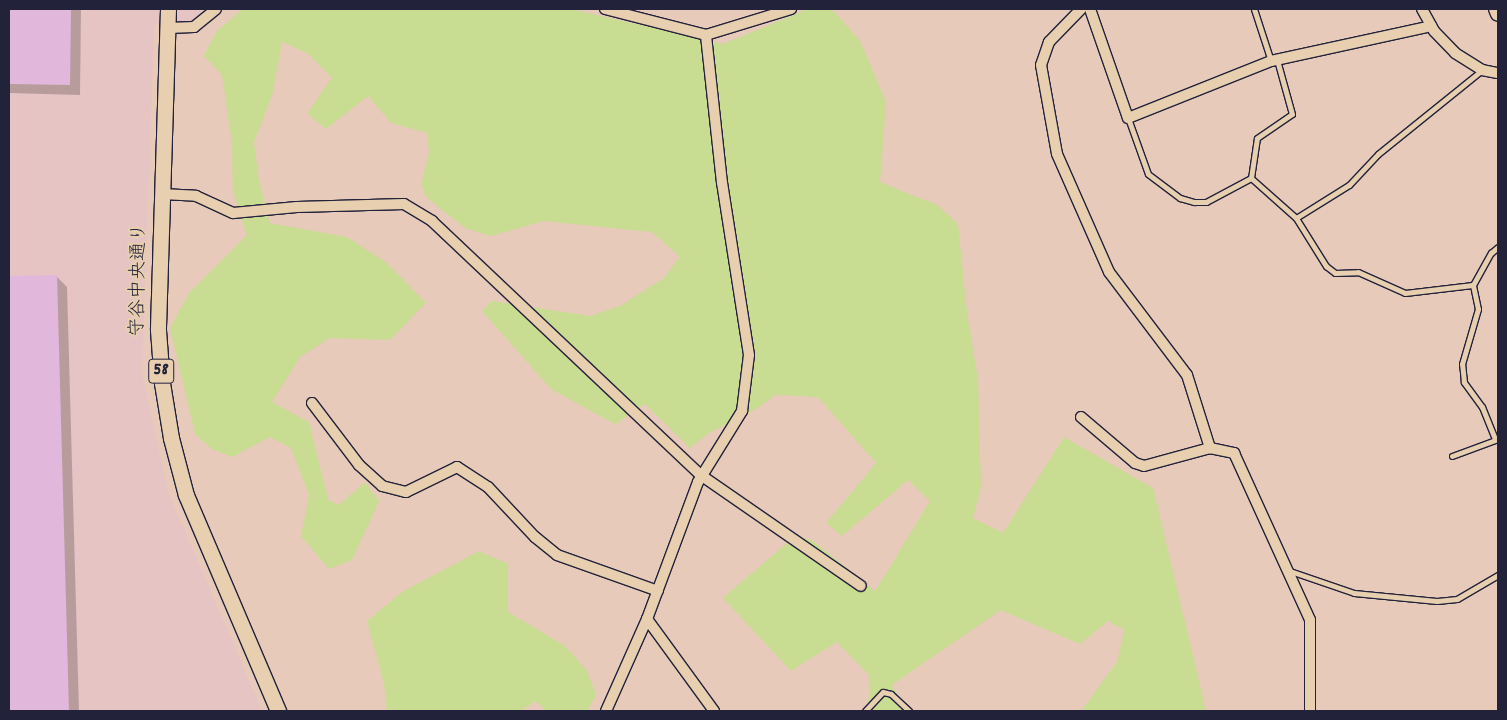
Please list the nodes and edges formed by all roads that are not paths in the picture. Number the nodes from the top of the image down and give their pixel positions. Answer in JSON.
{"nodes":[{"id":1,"x":168,"y":9,"type":"edge"},
{"id":2,"x":216,"y":9,"type":"edge"},
{"id":3,"x":605,"y":9,"type":"edge"},
{"id":4,"x":791,"y":9,"type":"edge"},
{"id":5,"x":1081,"y":9,"type":"edge"},
{"id":6,"x":1090,"y":9,"type":"edge"},
{"id":7,"x":1254,"y":9,"type":"edge"},
{"id":8,"x":1422,"y":9,"type":"edge"},
{"id":9,"x":1496,"y":9,"type":"edge"},
{"id":10,"x":1498,"y":14,"type":"edge"},
{"id":11,"x":1431,"y":26,"type":"junction"},
{"id":12,"x":168,"y":28,"type":"junction"},
{"id":13,"x":706,"y":35,"type":"junction"},
{"id":14,"x":1274,"y":60,"type":"junction"},
{"id":15,"x":1482,"y":70,"type":"junction"},
{"id":16,"x":1498,"y":73,"type":"edge"},
{"id":17,"x":1128,"y":118,"type":"junction"},
{"id":18,"x":1251,"y":178,"type":"junction"},
{"id":19,"x":162,"y":194,"type":"junction"},
{"id":20,"x":1296,"y":218,"type":"junction"},
{"id":21,"x":1498,"y":247,"type":"edge"},
{"id":22,"x":1473,"y":285,"type":"junction"},
{"id":23,"x":312,"y":403,"type":"dead end"},
{"id":24,"x":1081,"y":417,"type":"dead end"},
{"id":25,"x":1496,"y":439,"type":"edge"},
{"id":26,"x":1210,"y":448,"type":"junction"},
{"id":27,"x":1452,"y":456,"type":"dead end"},
{"id":28,"x":702,"y":476,"type":"junction"},
{"id":29,"x":1287,"y":570,"type":"junction"},
{"id":30,"x":1498,"y":575,"type":"edge"},
{"id":31,"x":861,"y":586,"type":"dead end"},
{"id":32,"x":658,"y":591,"type":"junction"},
{"id":33,"x":648,"y":619,"type":"junction"},
{"id":34,"x":278,"y":711,"type":"edge"},
{"id":35,"x":606,"y":711,"type":"edge"},
{"id":36,"x":714,"y":711,"type":"edge"},
{"id":37,"x":865,"y":711,"type":"edge"},
{"id":38,"x":909,"y":711,"type":"edge"},
{"id":39,"x":1310,"y":711,"type":"edge"}],
"edges":[{"from":1,"to":12,"type":"main road","name":"守谷中央通り","number":"58"},
{"from":2,"to":12,"type":"street"},
{"from":3,"to":13,"type":"street"},
{"from":4,"to":13,"type":"street"},
{"from":5,"to":26,"type":"street"},
{"from":6,"to":17,"type":"street"},
{"from":7,"to":14,"type":"lane"},
{"from":8,"to":11,"type":"street"},
{"from":9,"to":10,"type":"street"},
{"from":11,"to":14,"type":"street"},
{"from":11,"to":15,"type":"street"},
{"from":12,"to":19,"type":"main road","name":"守谷中央通り","number":"58"},
{"from":13,"to":28,"type":"street"},
{"from":14,"to":17,"type":"street"},
{"from":14,"to":18,"type":"lane"},
{"from":15,"to":16,"type":"street"},
{"from":15,"to":20,"type":"lane"},
{"from":17,"to":18,"type":"lane"},
{"from":18,"to":20,"type":"lane"},
{"from":19,"to":28,"type":"street"},
{"from":19,"to":34,"type":"main road","name":"守谷中央通り","number":"58"},
{"from":20,"to":22,"type":"lane"},
{"from":21,"to":22,"type":"lane"},
{"from":22,"to":25,"type":"lane"},
{"from":23,"to":32,"type":"street"},
{"from":24,"to":26,"type":"street"},
{"from":25,"to":27,"type":"lane"},
{"from":26,"to":29,"type":"street"},
{"from":28,"to":31,"type":"street"},
{"from":28,"to":32,"type":"street"},
{"from":29,"to":30,"type":"lane"},
{"from":29,"to":39,"type":"street"},
{"from":32,"to":33,"type":"street"},
{"from":33,"to":35,"type":"street"},
{"from":33,"to":36,"type":"street"},
{"from":37,"to":38,"type":"lane"}]}
